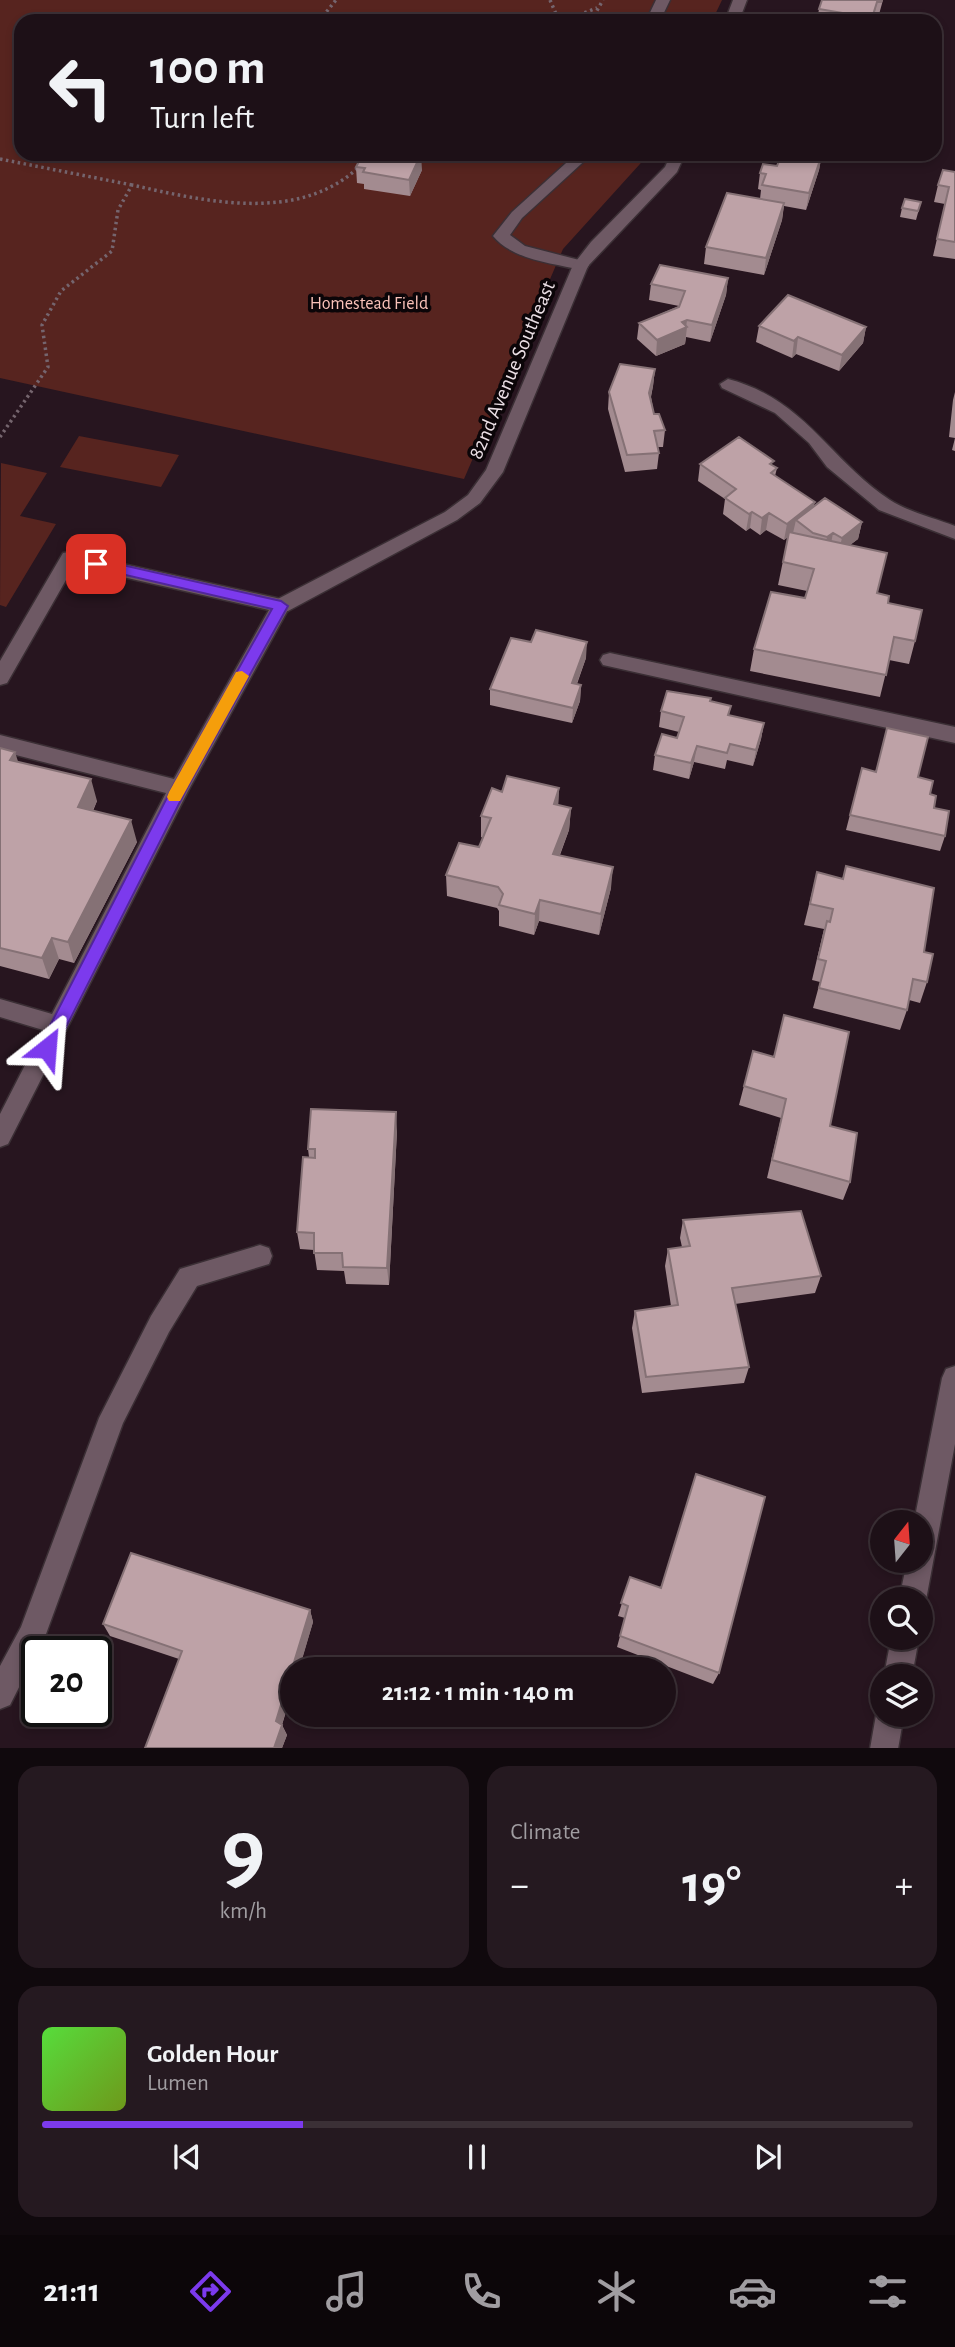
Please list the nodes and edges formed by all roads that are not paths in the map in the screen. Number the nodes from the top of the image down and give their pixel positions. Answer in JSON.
{"nodes":[{"id":1,"x":577,"y":161,"type":"edge"},
{"id":2,"x":675,"y":161,"type":"edge"},
{"id":3,"x":581,"y":265,"type":"junction"},
{"id":4,"x":727,"y":384,"type":"dead end"},
{"id":5,"x":955,"y":533,"type":"edge"},
{"id":6,"x":281,"y":606,"type":"junction"},
{"id":7,"x":610,"y":660,"type":"dead end"},
{"id":8,"x":0,"y":678,"type":"edge"},
{"id":9,"x":955,"y":735,"type":"edge"},
{"id":10,"x":0,"y":743,"type":"edge"},
{"id":11,"x":179,"y":788,"type":"junction"},
{"id":12,"x":0,"y":1008,"type":"edge"},
{"id":13,"x":58,"y":1025,"type":"junction"},
{"id":14,"x":0,"y":1137,"type":"edge"},
{"id":15,"x":260,"y":1256,"type":"dead end"},
{"id":16,"x":955,"y":1378,"type":"edge"},
{"id":17,"x":929,"y":1510,"type":"edge"},
{"id":18,"x":0,"y":1695,"type":"edge"},
{"id":19,"x":888,"y":1727,"type":"edge"},
{"id":20,"x":884,"y":1748,"type":"edge"}],
"edges":[{"from":1,"to":3,"type":"street"},
{"from":2,"to":3,"type":"street","name":"82nd Avenue Southeast"},
{"from":3,"to":6,"type":"street","name":"82nd Avenue Southeast"},
{"from":4,"to":5,"type":"street"},
{"from":6,"to":8,"type":"street"},
{"from":6,"to":11,"type":"street"},
{"from":7,"to":9,"type":"street"},
{"from":10,"to":11,"type":"street"},
{"from":11,"to":13,"type":"street"},
{"from":12,"to":13,"type":"street"},
{"from":13,"to":14,"type":"street"},
{"from":15,"to":18,"type":"street"},
{"from":16,"to":17,"type":"street"},
{"from":19,"to":20,"type":"street"}]}
